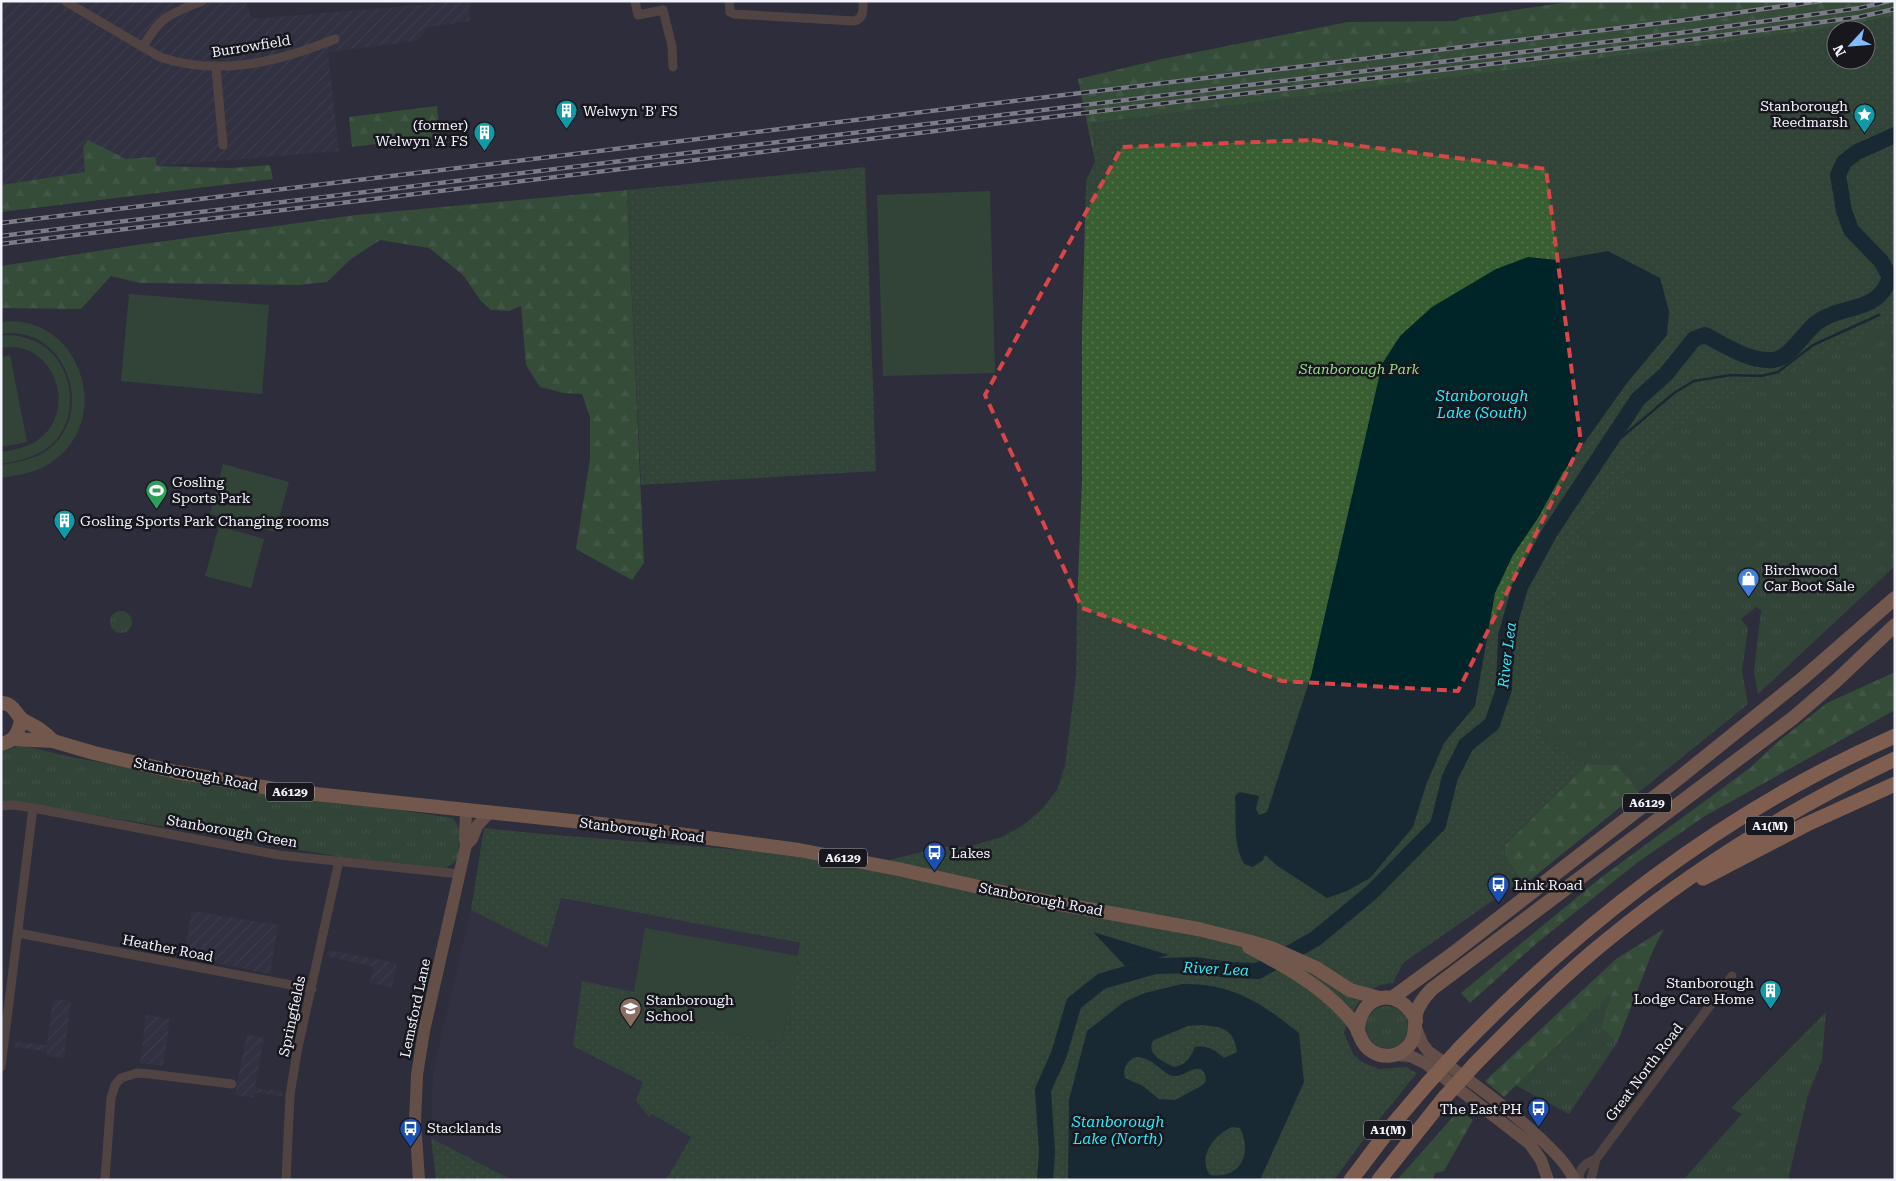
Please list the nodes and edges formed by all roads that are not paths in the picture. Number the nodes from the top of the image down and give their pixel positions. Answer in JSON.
{"nodes":[{"id":1,"x":65,"y":1,"type":"edge"},
{"id":2,"x":202,"y":1,"type":"edge"},
{"id":3,"x":635,"y":1,"type":"edge"},
{"id":4,"x":729,"y":1,"type":"edge"},
{"id":5,"x":863,"y":1,"type":"edge"},
{"id":6,"x":334,"y":39,"type":"dead end"},
{"id":7,"x":143,"y":48,"type":"junction"},
{"id":8,"x":673,"y":67,"type":"dead end"},
{"id":9,"x":216,"y":68,"type":"junction"},
{"id":10,"x":223,"y":145,"type":"dead end"},
{"id":11,"x":1895,"y":598,"type":"edge"},
{"id":12,"x":1895,"y":625,"type":"edge"},
{"id":13,"x":1,"y":703,"type":"edge"},
{"id":14,"x":21,"y":719,"type":"junction"},
{"id":15,"x":1895,"y":729,"type":"edge"},
{"id":16,"x":1895,"y":736,"type":"edge"},
{"id":17,"x":8,"y":741,"type":"edge"},
{"id":18,"x":53,"y":741,"type":"junction"},
{"id":19,"x":1865,"y":749,"type":"junction"},
{"id":20,"x":1895,"y":759,"type":"edge"},
{"id":21,"x":1895,"y":784,"type":"edge"},
{"id":22,"x":1,"y":806,"type":"edge"},
{"id":23,"x":33,"y":808,"type":"junction"},
{"id":24,"x":466,"y":810,"type":"junction"},
{"id":25,"x":489,"y":813,"type":"junction"},
{"id":26,"x":466,"y":845,"type":"junction"},
{"id":27,"x":339,"y":861,"type":"junction"},
{"id":28,"x":460,"y":874,"type":"junction"},
{"id":29,"x":1653,"y":904,"type":"junction"},
{"id":30,"x":18,"y":933,"type":"junction"},
{"id":31,"x":1267,"y":951,"type":"junction"},
{"id":32,"x":1732,"y":976,"type":"dead end"},
{"id":33,"x":312,"y":989,"type":"junction"},
{"id":34,"x":1386,"y":998,"type":"junction"},
{"id":35,"x":1416,"y":1024,"type":"junction"},
{"id":36,"x":1358,"y":1032,"type":"junction"},
{"id":37,"x":1394,"y":1055,"type":"junction"},
{"id":38,"x":1,"y":1067,"type":"edge"},
{"id":39,"x":232,"y":1084,"type":"dead end"},
{"id":40,"x":1596,"y":1160,"type":"junction"},
{"id":41,"x":105,"y":1180,"type":"edge"},
{"id":42,"x":286,"y":1180,"type":"edge"},
{"id":43,"x":419,"y":1180,"type":"edge"},
{"id":44,"x":1351,"y":1180,"type":"edge"},
{"id":45,"x":1379,"y":1180,"type":"edge"},
{"id":46,"x":1548,"y":1180,"type":"edge"},
{"id":47,"x":1574,"y":1180,"type":"edge"},
{"id":48,"x":1579,"y":1180,"type":"edge"},
{"id":49,"x":1591,"y":1180,"type":"edge"}],
"edges":[{"from":1,"to":7,"type":"street","name":"Burrowfield"},
{"from":2,"to":7,"type":"street"},
{"from":3,"to":8,"type":"street"},
{"from":4,"to":5,"type":"street"},
{"from":6,"to":9,"type":"street","name":"Burrowfield"},
{"from":7,"to":9,"type":"street","name":"Burrowfield"},
{"from":9,"to":10,"type":"street"},
{"from":11,"to":34,"type":"main road","number":"A6129"},
{"from":12,"to":35,"type":"main road","number":"A6129"},
{"from":13,"to":14,"type":"main road","name":"Stanborough Road"},
{"from":14,"to":17,"type":"main road","name":"Stanborough Road"},
{"from":14,"to":18,"type":"main road","name":"Stanborough Road","number":"A6129"},
{"from":15,"to":19,"type":"highway","number":"A1(M)"},
{"from":16,"to":19,"type":"highway","number":"A1(M)"},
{"from":17,"to":18,"type":"main road","name":"Stanborough Road","number":"A6129"},
{"from":18,"to":24,"type":"main road","name":"Stanborough Road","number":"A6129"},
{"from":19,"to":44,"type":"highway","number":"A1(M)","bridge":true},
{"from":20,"to":29,"type":"highway","number":"A1(M)"},
{"from":21,"to":29,"type":"highway","number":"A1(M)"},
{"from":22,"to":23,"type":"street","name":"Stanborough Green"},
{"from":23,"to":27,"type":"street","name":"Stanborough Green"},
{"from":23,"to":30,"type":"street"},
{"from":24,"to":25,"type":"main road","name":"Stanborough Road","number":"A6129"},
{"from":24,"to":26,"type":"main road","name":"Lemsford Lane"},
{"from":25,"to":26,"type":"main road","name":"Lemsford Lane"},
{"from":25,"to":31,"type":"main road","name":"Stanborough Road","number":"A6129"},
{"from":26,"to":28,"type":"main road","name":"Lemsford Lane"},
{"from":27,"to":28,"type":"street","name":"Stanborough Green"},
{"from":27,"to":33,"type":"street","name":"Springfields"},
{"from":28,"to":43,"type":"main road","name":"Lemsford Lane"},
{"from":29,"to":45,"type":"highway","number":"A1(M)","bridge":true},
{"from":30,"to":33,"type":"street","name":"Heather Road"},
{"from":30,"to":38,"type":"street"},
{"from":31,"to":34,"type":"main road","number":"A6129"},
{"from":31,"to":36,"type":"main road","number":"A6129"},
{"from":32,"to":40,"type":"street","name":"Great North Road"},
{"from":33,"to":42,"type":"street","name":"Springfields"},
{"from":34,"to":35,"type":"main road"},
{"from":34,"to":36,"type":"main road"},
{"from":35,"to":37,"type":"main road"},
{"from":35,"to":47,"type":"main road"},
{"from":36,"to":37,"type":"main road"},
{"from":37,"to":46,"type":"main road"},
{"from":39,"to":41,"type":"street"},
{"from":40,"to":48,"type":"street","name":"Great North Road"},
{"from":40,"to":49,"type":"street","name":"Great North Road"}]}
